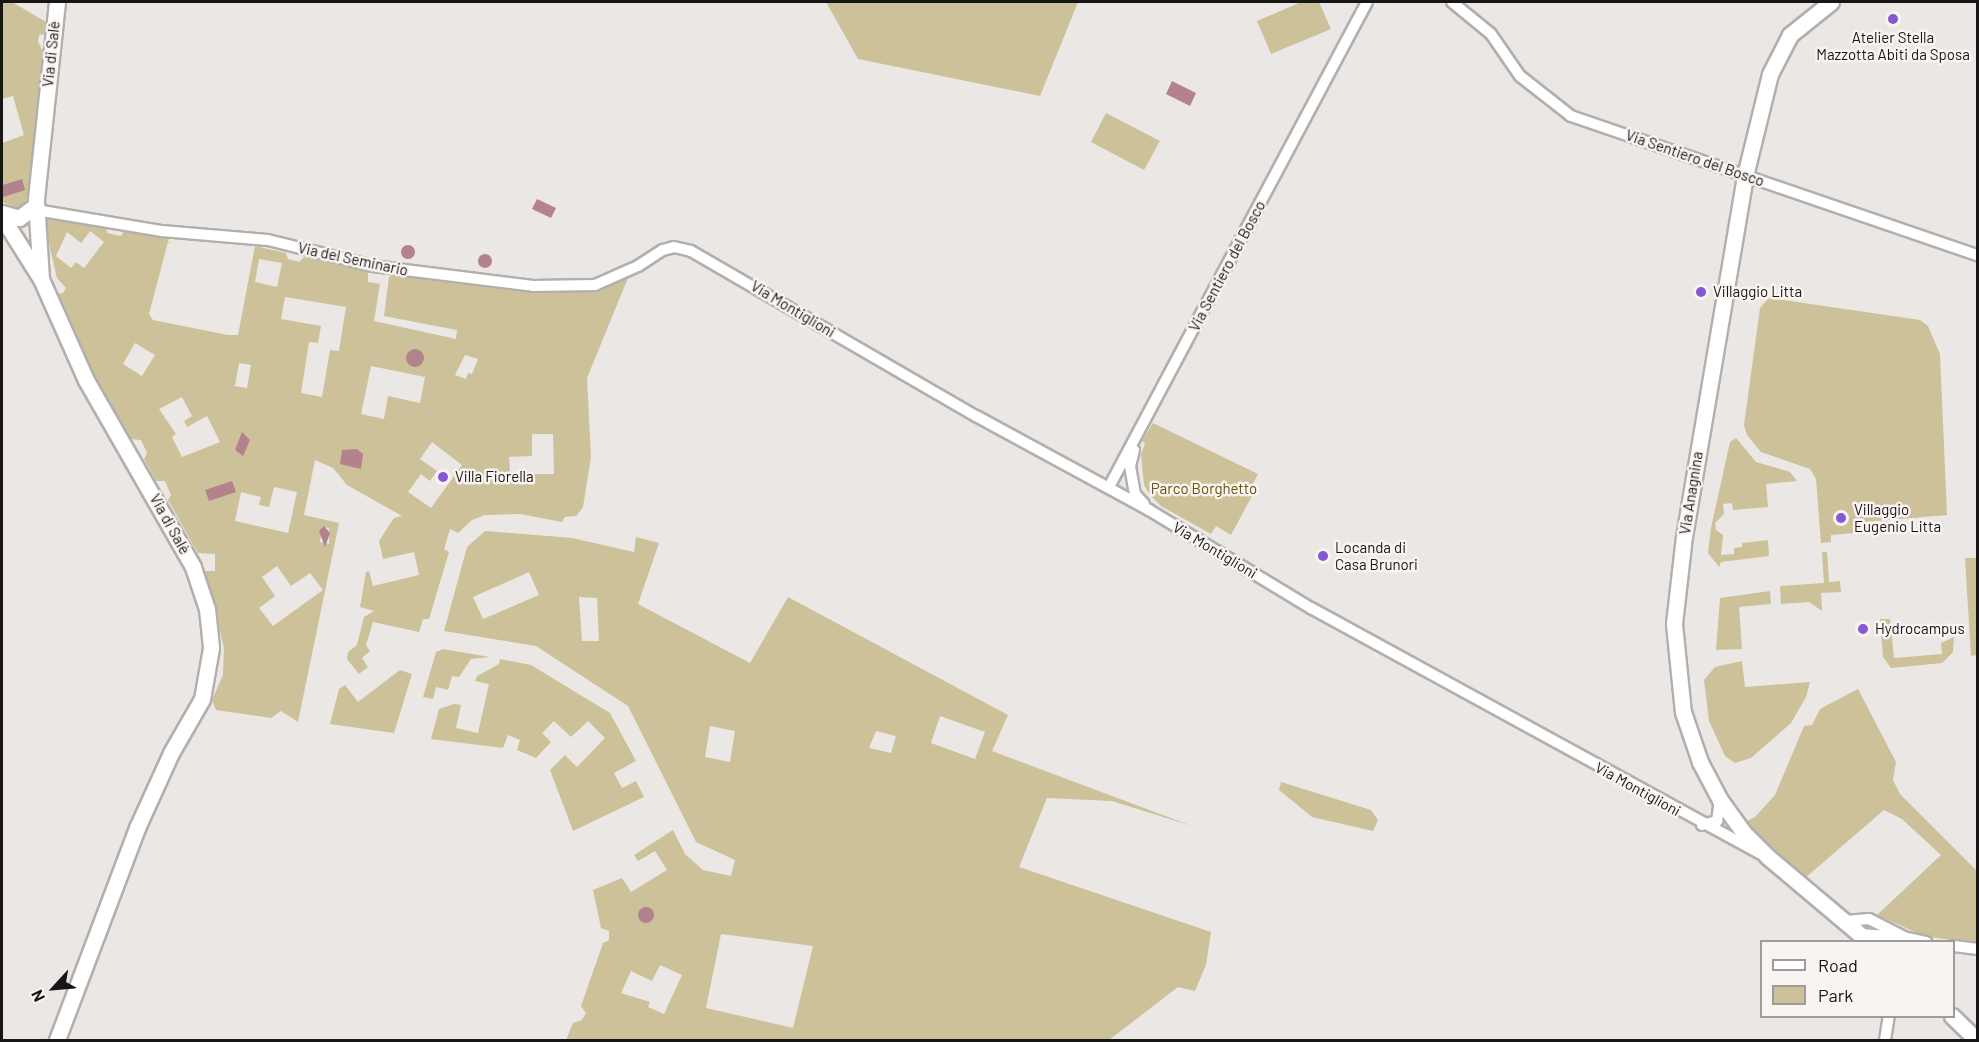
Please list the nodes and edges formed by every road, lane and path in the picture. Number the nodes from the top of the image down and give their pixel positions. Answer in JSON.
{"nodes":[{"id":1,"x":57,"y":2,"type":"edge"},
{"id":2,"x":1367,"y":2,"type":"edge"},
{"id":3,"x":1452,"y":2,"type":"edge"},
{"id":4,"x":1831,"y":2,"type":"edge"},
{"id":5,"x":1745,"y":176,"type":"junction"},
{"id":6,"x":36,"y":208,"type":"junction"},
{"id":7,"x":2,"y":215,"type":"edge"},
{"id":8,"x":663,"y":250,"type":"joint"},
{"id":9,"x":1977,"y":255,"type":"edge"},
{"id":10,"x":41,"y":279,"type":"junction"},
{"id":11,"x":1138,"y":435,"type":"junction"},
{"id":12,"x":1109,"y":487,"type":"junction"},
{"id":13,"x":1149,"y":510,"type":"junction"},
{"id":14,"x":1720,"y":800,"type":"junction"},
{"id":15,"x":1701,"y":825,"type":"junction"},
{"id":16,"x":1768,"y":857,"type":"junction"},
{"id":17,"x":1846,"y":921,"type":"junction"},
{"id":18,"x":1904,"y":937,"type":"junction"},
{"id":19,"x":1865,"y":938,"type":"edge"},
{"id":20,"x":1897,"y":940,"type":"edge"},
{"id":21,"x":1917,"y":940,"type":"edge"},
{"id":22,"x":1955,"y":946,"type":"edge"},
{"id":23,"x":1977,"y":949,"type":"edge"},
{"id":24,"x":1889,"y":1018,"type":"edge"},
{"id":25,"x":1953,"y":1018,"type":"edge"},
{"id":26,"x":57,"y":1041,"type":"edge"},
{"id":27,"x":1885,"y":1041,"type":"edge"},
{"id":28,"x":1977,"y":1041,"type":"edge"}],
"edges":[{"from":1,"to":6,"type":"main road","name":"Via di Salè"},
{"from":2,"to":11,"type":"street","name":"Via Sentiero del Bosco"},
{"from":3,"to":5,"type":"street","name":"Via Sentiero del Bosco"},
{"from":4,"to":5,"type":"main road","name":"Via Anagnina"},
{"from":5,"to":9,"type":"street","name":"Via Sentiero del Bosco"},
{"from":5,"to":14,"type":"main road","name":"Via Anagnina"},
{"from":6,"to":7,"type":"main road"},
{"from":6,"to":8,"type":"street","name":"Via del Seminario"},
{"from":6,"to":10,"type":"main road","name":"Via di Salè"},
{"from":7,"to":10,"type":"main road"},
{"from":8,"to":12,"type":"street","name":"Via Montiglioni"},
{"from":10,"to":26,"type":"main road","name":"Via di Salè"},
{"from":11,"to":12,"type":"street","name":"Via Sentiero del Bosco"},
{"from":11,"to":13,"type":"street","name":"Via Sentiero del Bosco"},
{"from":12,"to":13,"type":"street","name":"Via Montiglioni"},
{"from":13,"to":15,"type":"street","name":"Via Montiglioni"},
{"from":14,"to":15,"type":"street"},
{"from":14,"to":16,"type":"main road","name":"Via Anagnina"},
{"from":15,"to":16,"type":"street","name":"Via Montiglioni"},
{"from":16,"to":17,"type":"main road","name":"Via Anagnina"},
{"from":17,"to":18,"type":"street"},
{"from":17,"to":19,"type":"main road","name":"Via Anagnina"},
{"from":18,"to":19,"type":"street"},
{"from":18,"to":20,"type":"street"},
{"from":18,"to":21,"type":"street"},
{"from":22,"to":23,"type":"street"},
{"from":24,"to":27,"type":"street"},
{"from":25,"to":28,"type":"main road"}]}
